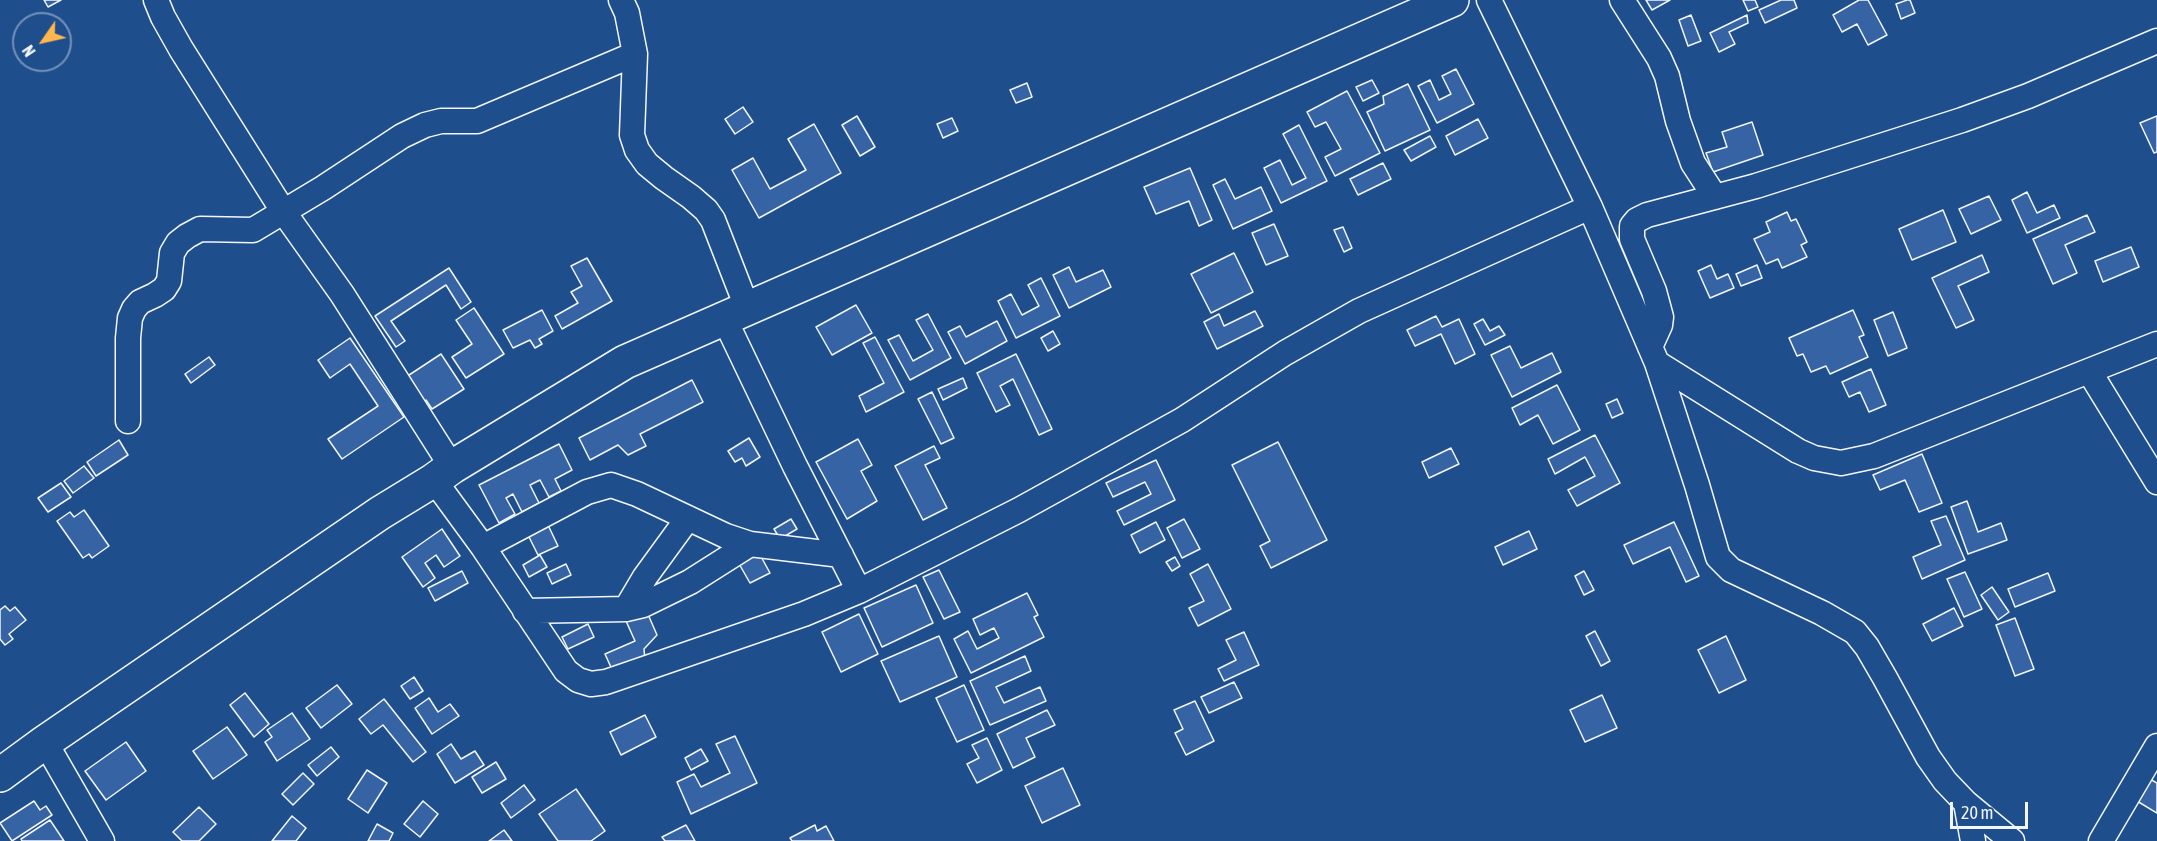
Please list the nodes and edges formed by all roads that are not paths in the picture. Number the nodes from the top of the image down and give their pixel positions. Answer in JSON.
{"nodes":[{"id":1,"x":156,"y":0,"type":"edge"},
{"id":2,"x":621,"y":0,"type":"edge"},
{"id":3,"x":644,"y":0,"type":"edge"},
{"id":4,"x":1452,"y":0,"type":"edge"},
{"id":5,"x":1489,"y":0,"type":"edge"},
{"id":6,"x":1622,"y":0,"type":"edge"},
{"id":7,"x":629,"y":26,"type":"junction"},
{"id":8,"x":2157,"y":41,"type":"edge"},
{"id":9,"x":635,"y":54,"type":"junction"},
{"id":10,"x":1715,"y":197,"type":"junction"},
{"id":11,"x":1590,"y":207,"type":"junction"},
{"id":12,"x":283,"y":211,"type":"junction"},
{"id":13,"x":736,"y":315,"type":"junction"},
{"id":14,"x":2157,"y":344,"type":"edge"},
{"id":15,"x":1653,"y":355,"type":"junction"},
{"id":16,"x":2089,"y":371,"type":"junction"},
{"id":17,"x":128,"y":421,"type":"dead end"},
{"id":18,"x":443,"y":473,"type":"junction"},
{"id":19,"x":2157,"y":482,"type":"edge"},
{"id":20,"x":688,"y":518,"type":"junction"},
{"id":21,"x":750,"y":544,"type":"junction"},
{"id":22,"x":483,"y":548,"type":"junction"},
{"id":23,"x":841,"y":555,"type":"junction"},
{"id":24,"x":859,"y":591,"type":"junction"},
{"id":25,"x":626,"y":609,"type":"junction"},
{"id":26,"x":525,"y":611,"type":"junction"},
{"id":27,"x":45,"y":742,"type":"junction"},
{"id":28,"x":2157,"y":746,"type":"edge"},
{"id":29,"x":2151,"y":772,"type":"edge"},
{"id":30,"x":0,"y":775,"type":"edge"},
{"id":31,"x":1966,"y":803,"type":"junction"},
{"id":32,"x":102,"y":841,"type":"edge"},
{"id":33,"x":1973,"y":841,"type":"edge"},
{"id":34,"x":2012,"y":841,"type":"edge"},
{"id":35,"x":2101,"y":841,"type":"edge"}],
"edges":[{"from":1,"to":12,"type":"street"},
{"from":2,"to":7,"type":"street"},
{"from":3,"to":7,"type":"street"},
{"from":4,"to":13,"type":"street"},
{"from":5,"to":11,"type":"street"},
{"from":6,"to":10,"type":"street"},
{"from":7,"to":9,"type":"street"},
{"from":8,"to":10,"type":"street"},
{"from":9,"to":12,"type":"street"},
{"from":9,"to":13,"type":"street"},
{"from":10,"to":15,"type":"street"},
{"from":11,"to":15,"type":"street"},
{"from":11,"to":24,"type":"street"},
{"from":12,"to":17,"type":"street"},
{"from":12,"to":18,"type":"street"},
{"from":13,"to":18,"type":"street"},
{"from":13,"to":23,"type":"street"},
{"from":14,"to":16,"type":"street"},
{"from":15,"to":16,"type":"street"},
{"from":15,"to":31,"type":"street"},
{"from":16,"to":19,"type":"street"},
{"from":18,"to":22,"type":"street"},
{"from":18,"to":27,"type":"street"},
{"from":20,"to":21,"type":"street"},
{"from":20,"to":22,"type":"street"},
{"from":20,"to":25,"type":"street"},
{"from":21,"to":23,"type":"street"},
{"from":21,"to":25,"type":"street"},
{"from":22,"to":26,"type":"street"},
{"from":23,"to":24,"type":"street"},
{"from":24,"to":26,"type":"street"},
{"from":25,"to":26,"type":"street"},
{"from":27,"to":30,"type":"street"},
{"from":27,"to":32,"type":"street"},
{"from":28,"to":29,"type":"street"},
{"from":29,"to":35,"type":"street"},
{"from":31,"to":33,"type":"street"},
{"from":31,"to":34,"type":"street"}]}
